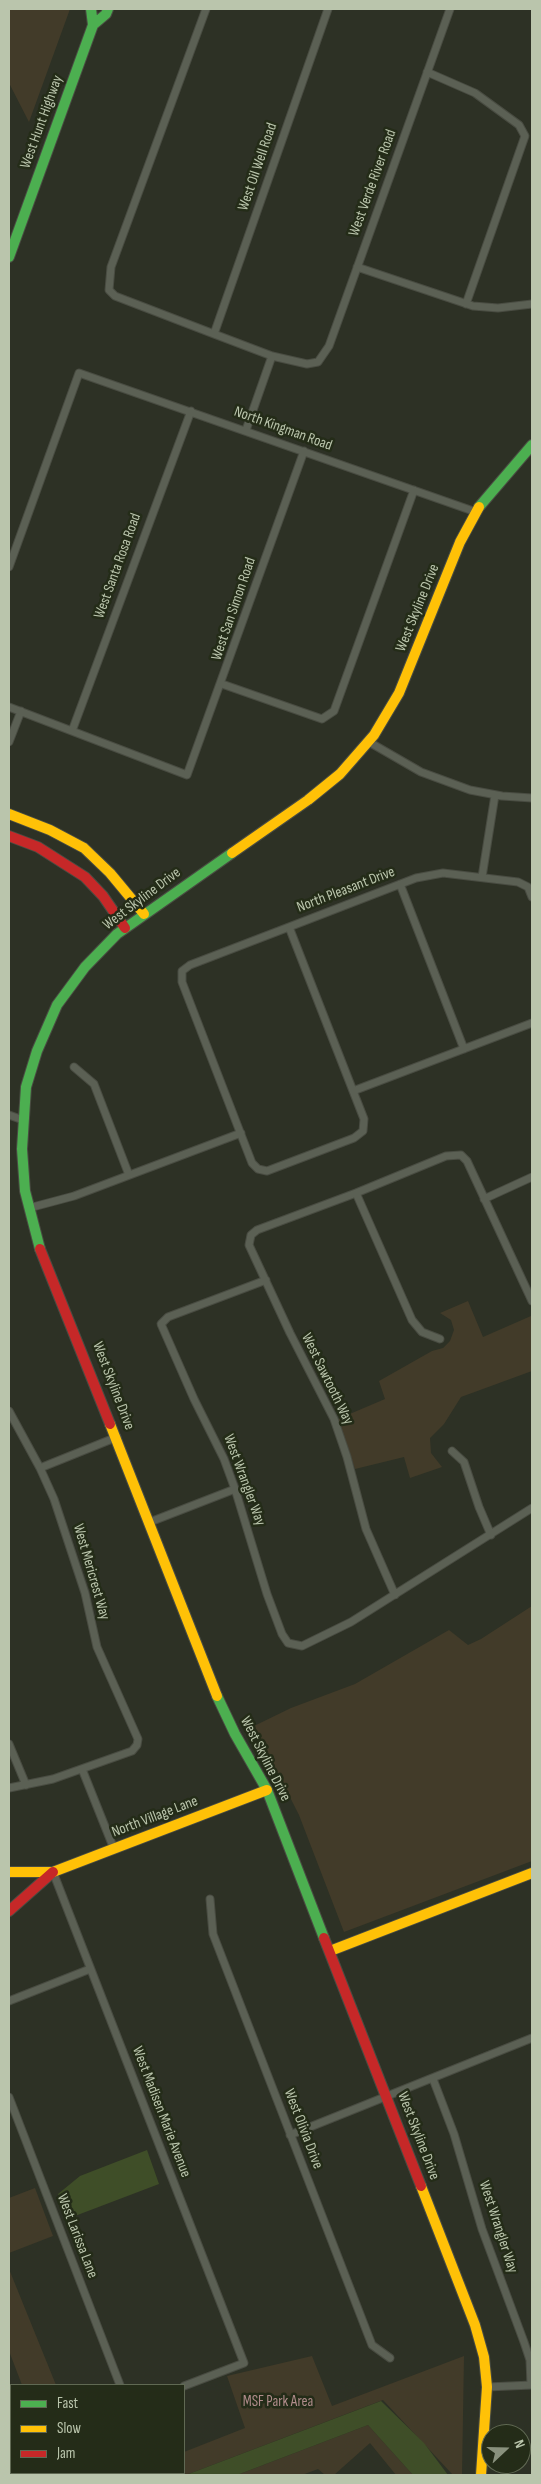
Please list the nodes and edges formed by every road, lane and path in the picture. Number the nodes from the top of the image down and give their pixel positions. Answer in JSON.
{"nodes":[{"id":1,"x":90,"y":9,"type":"edge"},
{"id":2,"x":108,"y":9,"type":"edge"},
{"id":3,"x":206,"y":9,"type":"edge"},
{"id":4,"x":328,"y":9,"type":"edge"},
{"id":5,"x":450,"y":9,"type":"edge"},
{"id":6,"x":93,"y":25,"type":"junction"},
{"id":7,"x":428,"y":72,"type":"junction"},
{"id":8,"x":9,"y":258,"type":"edge"},
{"id":9,"x":357,"y":268,"type":"junction"},
{"id":10,"x":466,"y":304,"type":"junction"},
{"id":11,"x":532,"y":304,"type":"edge"},
{"id":12,"x":214,"y":334,"type":"junction"},
{"id":13,"x":272,"y":356,"type":"junction"},
{"id":14,"x":191,"y":411,"type":"junction"},
{"id":15,"x":246,"y":430,"type":"junction"},
{"id":16,"x":532,"y":445,"type":"edge"},
{"id":17,"x":304,"y":451,"type":"junction"},
{"id":18,"x":414,"y":490,"type":"junction"},
{"id":19,"x":476,"y":512,"type":"junction"},
{"id":20,"x":9,"y":567,"type":"edge"},
{"id":21,"x":222,"y":684,"type":"junction"},
{"id":22,"x":9,"y":707,"type":"edge"},
{"id":23,"x":20,"y":711,"type":"junction"},
{"id":24,"x":72,"y":731,"type":"junction"},
{"id":25,"x":9,"y":742,"type":"edge"},
{"id":26,"x":369,"y":742,"type":"junction"},
{"id":27,"x":495,"y":795,"type":"junction"},
{"id":28,"x":532,"y":798,"type":"edge"},
{"id":29,"x":9,"y":814,"type":"edge"},
{"id":30,"x":9,"y":836,"type":"edge"},
{"id":31,"x":482,"y":877,"type":"junction"},
{"id":32,"x":400,"y":884,"type":"junction"},
{"id":33,"x":532,"y":897,"type":"edge"},
{"id":34,"x":144,"y":914,"type":"junction"},
{"id":35,"x":289,"y":927,"type":"junction"},
{"id":36,"x":125,"y":928,"type":"junction"},
{"id":37,"x":532,"y":1023,"type":"edge"},
{"id":38,"x":464,"y":1049,"type":"junction"},
{"id":39,"x":74,"y":1067,"type":"dead end"},
{"id":40,"x":352,"y":1091,"type":"junction"},
{"id":41,"x":9,"y":1115,"type":"edge"},
{"id":42,"x":23,"y":1120,"type":"junction"},
{"id":43,"x":241,"y":1133,"type":"junction"},
{"id":44,"x":129,"y":1176,"type":"junction"},
{"id":45,"x":532,"y":1177,"type":"edge"},
{"id":46,"x":356,"y":1193,"type":"junction"},
{"id":47,"x":484,"y":1199,"type":"junction"},
{"id":48,"x":29,"y":1208,"type":"junction"},
{"id":49,"x":266,"y":1280,"type":"junction"},
{"id":50,"x":532,"y":1301,"type":"edge"},
{"id":51,"x":440,"y":1339,"type":"dead end"},
{"id":52,"x":9,"y":1411,"type":"edge"},
{"id":53,"x":117,"y":1437,"type":"junction"},
{"id":54,"x":452,"y":1451,"type":"dead end"},
{"id":55,"x":40,"y":1468,"type":"junction"},
{"id":56,"x":235,"y":1489,"type":"junction"},
{"id":57,"x":532,"y":1508,"type":"edge"},
{"id":58,"x":150,"y":1522,"type":"junction"},
{"id":59,"x":492,"y":1535,"type":"junction"},
{"id":60,"x":395,"y":1595,"type":"junction"},
{"id":61,"x":9,"y":1744,"type":"edge"},
{"id":62,"x":82,"y":1769,"type":"junction"},
{"id":63,"x":26,"y":1785,"type":"junction"},
{"id":64,"x":9,"y":1788,"type":"edge"},
{"id":65,"x":267,"y":1790,"type":"junction"},
{"id":66,"x":114,"y":1849,"type":"junction"},
{"id":67,"x":9,"y":1872,"type":"edge"},
{"id":68,"x":53,"y":1872,"type":"junction"},
{"id":69,"x":532,"y":1873,"type":"edge"},
{"id":70,"x":210,"y":1899,"type":"dead end"},
{"id":71,"x":9,"y":1910,"type":"edge"},
{"id":72,"x":330,"y":1951,"type":"junction"},
{"id":73,"x":90,"y":1969,"type":"junction"},
{"id":74,"x":9,"y":2001,"type":"edge"},
{"id":75,"x":532,"y":2038,"type":"edge"},
{"id":76,"x":433,"y":2079,"type":"junction"},
{"id":77,"x":9,"y":2097,"type":"edge"},
{"id":78,"x":386,"y":2097,"type":"junction"},
{"id":79,"x":290,"y":2135,"type":"junction"},
{"id":80,"x":390,"y":2358,"type":"dead end"},
{"id":81,"x":120,"y":2384,"type":"edge"},
{"id":82,"x":532,"y":2385,"type":"edge"},
{"id":83,"x":185,"y":2386,"type":"edge"},
{"id":84,"x":487,"y":2387,"type":"junction"},
{"id":85,"x":481,"y":2475,"type":"edge"}],
"edges":[{"from":1,"to":6,"type":"street"},
{"from":2,"to":6,"type":"street","name":"West Hunt Highway"},
{"from":3,"to":12,"type":"street"},
{"from":4,"to":12,"type":"street","name":"West Oil Well Road"},
{"from":5,"to":7,"type":"street","name":"West Verde River Road"},
{"from":6,"to":8,"type":"street","name":"West Hunt Highway"},
{"from":7,"to":9,"type":"street","name":"West Verde River Road"},
{"from":7,"to":10,"type":"street"},
{"from":9,"to":10,"type":"street"},
{"from":9,"to":13,"type":"street","name":"West Verde River Road"},
{"from":10,"to":11,"type":"street"},
{"from":12,"to":13,"type":"street"},
{"from":13,"to":15,"type":"street"},
{"from":14,"to":15,"type":"street","name":"North Kingman Road"},
{"from":14,"to":20,"type":"street","name":"North Kingman Road"},
{"from":14,"to":24,"type":"street","name":"West Santa Rosa Road"},
{"from":15,"to":17,"type":"street","name":"North Kingman Road"},
{"from":16,"to":19,"type":"street","name":"West Skyline Drive"},
{"from":17,"to":18,"type":"street","name":"North Kingman Road"},
{"from":17,"to":21,"type":"street","name":"West San Simon Road"},
{"from":18,"to":19,"type":"street","name":"North Kingman Road"},
{"from":18,"to":21,"type":"street"},
{"from":19,"to":26,"type":"street","name":"West Skyline Drive"},
{"from":21,"to":24,"type":"street","name":"West San Simon Road"},
{"from":22,"to":23,"type":"street"},
{"from":23,"to":24,"type":"street"},
{"from":23,"to":25,"type":"street"},
{"from":26,"to":27,"type":"street"},
{"from":26,"to":34,"type":"street","name":"West Skyline Drive"},
{"from":27,"to":28,"type":"street"},
{"from":27,"to":31,"type":"street"},
{"from":29,"to":34,"type":"street"},
{"from":30,"to":36,"type":"street"},
{"from":31,"to":32,"type":"street","name":"North Pleasant Drive"},
{"from":31,"to":33,"type":"street","name":"North Pleasant Drive"},
{"from":32,"to":35,"type":"street","name":"North Pleasant Drive"},
{"from":32,"to":38,"type":"street"},
{"from":34,"to":36,"type":"street","name":"West Skyline Drive"},
{"from":35,"to":40,"type":"street"},
{"from":35,"to":43,"type":"street","name":"North Pleasant Drive"},
{"from":36,"to":42,"type":"street","name":"West Skyline Drive"},
{"from":37,"to":38,"type":"street"},
{"from":38,"to":40,"type":"street"},
{"from":39,"to":44,"type":"street"},
{"from":40,"to":43,"type":"street"},
{"from":41,"to":42,"type":"street"},
{"from":42,"to":48,"type":"street","name":"West Skyline Drive"},
{"from":43,"to":44,"type":"street"},
{"from":44,"to":48,"type":"street"},
{"from":45,"to":47,"type":"street"},
{"from":46,"to":47,"type":"street"},
{"from":46,"to":49,"type":"street","name":"West Sawtooth Way"},
{"from":46,"to":51,"type":"street"},
{"from":47,"to":50,"type":"street"},
{"from":48,"to":53,"type":"street","name":"West Skyline Drive"},
{"from":49,"to":56,"type":"street","name":"West Wrangler Way"},
{"from":49,"to":60,"type":"street","name":"West Sawtooth Way"},
{"from":52,"to":55,"type":"street","name":"West Mericrest Way"},
{"from":53,"to":55,"type":"street"},
{"from":53,"to":58,"type":"street","name":"West Skyline Drive"},
{"from":54,"to":59,"type":"street"},
{"from":55,"to":62,"type":"street","name":"West Mericrest Way"},
{"from":56,"to":58,"type":"street"},
{"from":56,"to":60,"type":"street","name":"West Wrangler Way"},
{"from":57,"to":59,"type":"street"},
{"from":58,"to":65,"type":"street","name":"West Skyline Drive"},
{"from":59,"to":60,"type":"street"},
{"from":61,"to":63,"type":"street"},
{"from":62,"to":63,"type":"street"},
{"from":62,"to":66,"type":"street"},
{"from":63,"to":64,"type":"street"},
{"from":65,"to":66,"type":"street","name":"North Village Lane"},
{"from":65,"to":72,"type":"street","name":"West Skyline Drive"},
{"from":66,"to":68,"type":"street","name":"North Village Lane"},
{"from":67,"to":68,"type":"street","name":"North Village Lane"},
{"from":68,"to":71,"type":"street","name":"North Village Lane"},
{"from":68,"to":73,"type":"street","name":"West Madisen Marie Avenue"},
{"from":69,"to":72,"type":"street"},
{"from":70,"to":79,"type":"street","name":"West Olivia Drive"},
{"from":72,"to":78,"type":"street","name":"West Skyline Drive"},
{"from":73,"to":74,"type":"street"},
{"from":73,"to":83,"type":"street","name":"West Madisen Marie Avenue"},
{"from":75,"to":76,"type":"street"},
{"from":76,"to":78,"type":"street"},
{"from":76,"to":82,"type":"street","name":"West Wrangler Way"},
{"from":77,"to":81,"type":"street","name":"West Larissa Lane"},
{"from":78,"to":79,"type":"street"},
{"from":78,"to":84,"type":"street","name":"West Skyline Drive"},
{"from":79,"to":80,"type":"street","name":"West Olivia Drive"},
{"from":82,"to":84,"type":"street"},
{"from":84,"to":85,"type":"street","name":"West Skyline Drive"}]}
